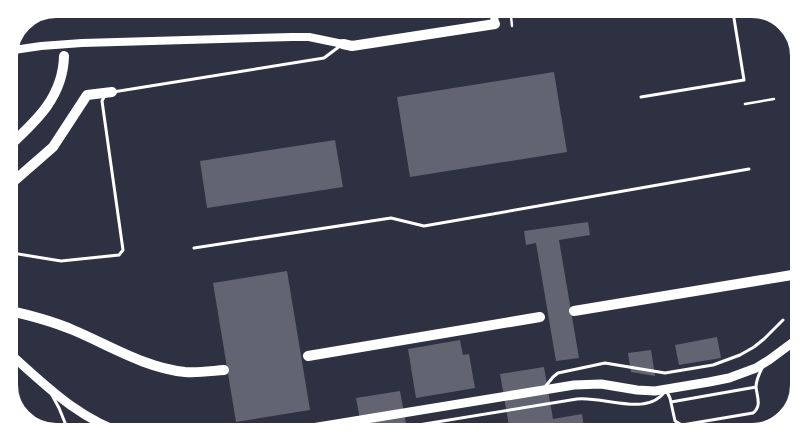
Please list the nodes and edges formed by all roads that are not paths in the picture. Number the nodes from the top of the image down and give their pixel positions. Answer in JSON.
{"nodes":[{"id":1,"x":494,"y":15,"type":"edge"},
{"id":2,"x":733,"y":15,"type":"edge"},
{"id":3,"x":495,"y":24,"type":"joint"},
{"id":4,"x":343,"y":44,"type":"junction"},
{"id":5,"x":15,"y":50,"type":"edge"},
{"id":6,"x":64,"y":56,"type":"dead end"},
{"id":7,"x":112,"y":92,"type":"junction"},
{"id":8,"x":641,"y":97,"type":"dead end"},
{"id":9,"x":15,"y":141,"type":"edge"},
{"id":10,"x":749,"y":169,"type":"dead end"},
{"id":11,"x":15,"y":180,"type":"edge"},
{"id":12,"x":194,"y":248,"type":"dead end"},
{"id":13,"x":15,"y":253,"type":"edge"},
{"id":14,"x":793,"y":275,"type":"edge"},
{"id":15,"x":15,"y":312,"type":"edge"},
{"id":16,"x":574,"y":312,"type":"dead end"},
{"id":17,"x":540,"y":317,"type":"dead end"},
{"id":18,"x":783,"y":320,"type":"dead end"},
{"id":19,"x":793,"y":342,"type":"edge"},
{"id":20,"x":308,"y":356,"type":"dead end"},
{"id":21,"x":15,"y":358,"type":"edge"},
{"id":22,"x":769,"y":360,"type":"junction"},
{"id":23,"x":224,"y":370,"type":"dead end"},
{"id":24,"x":44,"y":383,"type":"junction"},
{"id":25,"x":756,"y":387,"type":"junction"},
{"id":26,"x":542,"y":390,"type":"junction"},
{"id":27,"x":666,"y":390,"type":"junction"},
{"id":28,"x":671,"y":402,"type":"junction"},
{"id":29,"x":66,"y":426,"type":"edge"},
{"id":30,"x":105,"y":426,"type":"edge"},
{"id":31,"x":325,"y":426,"type":"edge"},
{"id":32,"x":414,"y":426,"type":"edge"}],
"edges":[{"from":1,"to":3,"type":"street"},
{"from":2,"to":8,"type":"lane"},
{"from":3,"to":4,"type":"main road"},
{"from":4,"to":5,"type":"street"},
{"from":4,"to":7,"type":"lane"},
{"from":6,"to":9,"type":"main road"},
{"from":7,"to":11,"type":"main road"},
{"from":7,"to":13,"type":"lane"},
{"from":10,"to":12,"type":"lane"},
{"from":14,"to":16,"type":"main road"},
{"from":15,"to":23,"type":"main road"},
{"from":17,"to":20,"type":"main road"},
{"from":18,"to":26,"type":"lane"},
{"from":19,"to":22,"type":"main road"},
{"from":21,"to":24,"type":"main road"},
{"from":22,"to":25,"type":"lane"},
{"from":22,"to":27,"type":"main road"},
{"from":24,"to":29,"type":"lane"},
{"from":24,"to":30,"type":"main road"},
{"from":25,"to":28,"type":"lane"},
{"from":25,"to":28,"type":"lane"},
{"from":26,"to":27,"type":"main road"},
{"from":26,"to":31,"type":"main road"},
{"from":27,"to":28,"type":"lane"},
{"from":27,"to":32,"type":"lane"}]}
